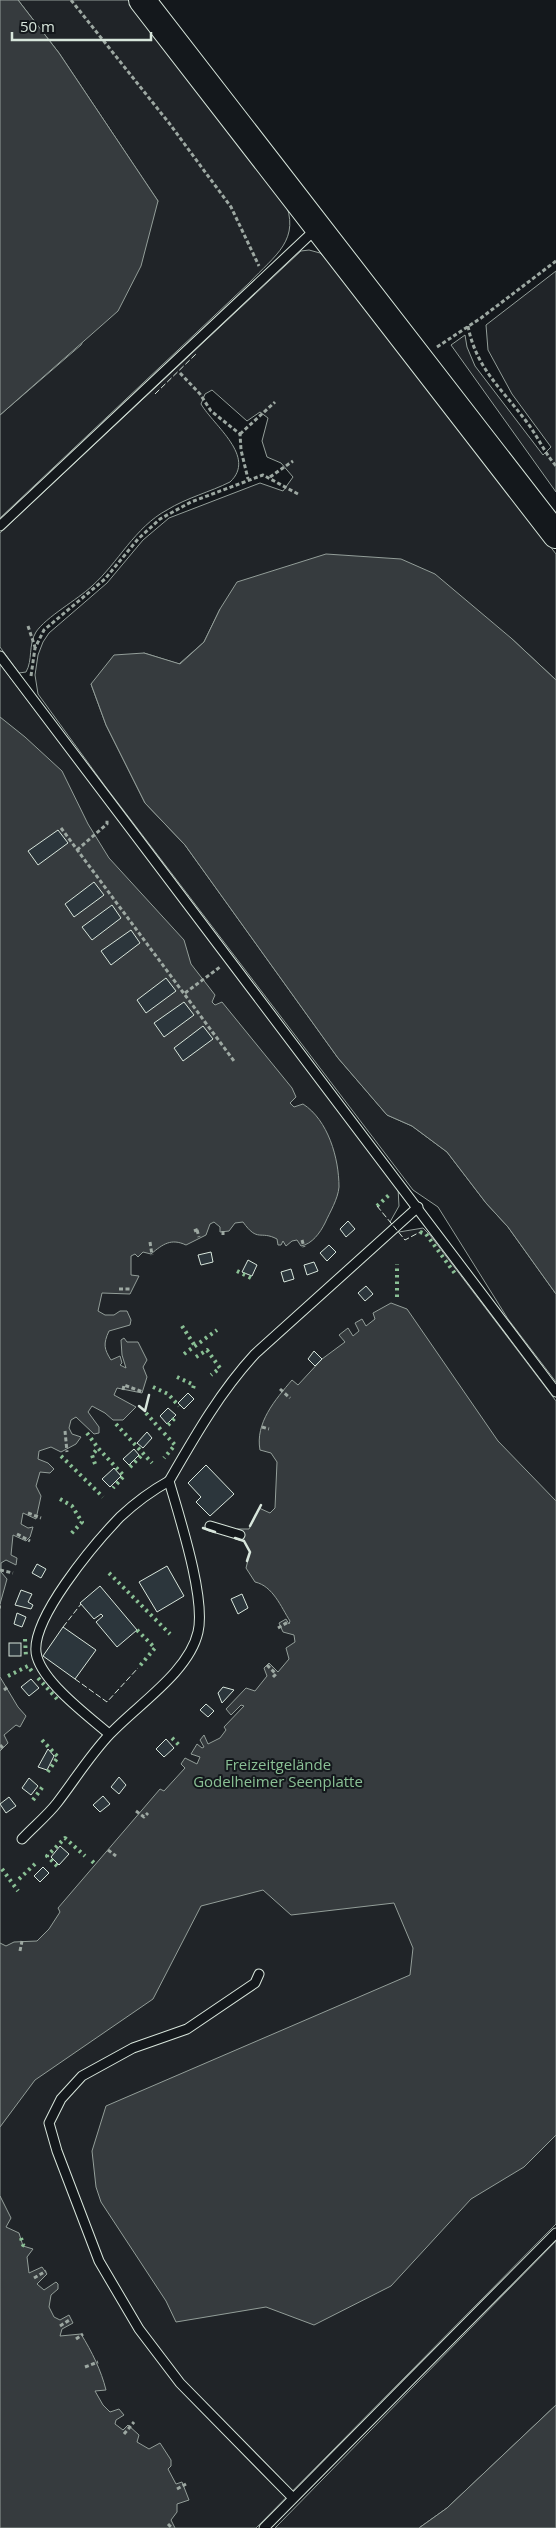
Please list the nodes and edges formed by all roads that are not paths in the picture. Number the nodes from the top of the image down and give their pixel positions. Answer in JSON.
{"nodes":[{"id":1,"x":142,"y":0,"type":"edge"},
{"id":2,"x":318,"y":227,"type":"junction"},
{"id":3,"x":0,"y":526,"type":"edge"},
{"id":4,"x":556,"y":535,"type":"edge"},
{"id":5,"x":0,"y":656,"type":"edge"},
{"id":6,"x":418,"y":1207,"type":"junction"},
{"id":7,"x":556,"y":1392,"type":"edge"},
{"id":8,"x":168,"y":1481,"type":"junction"},
{"id":9,"x":210,"y":1526,"type":"dead end"},
{"id":10,"x":240,"y":1535,"type":"dead end"},
{"id":11,"x":109,"y":1734,"type":"junction"},
{"id":12,"x":22,"y":1839,"type":"dead end"},
{"id":13,"x":259,"y":1974,"type":"dead end"},
{"id":14,"x":556,"y":2233,"type":"edge"},
{"id":15,"x":293,"y":2498,"type":"junction"},
{"id":16,"x":264,"y":2528,"type":"edge"}],
"edges":[{"from":1,"to":2,"type":"main road"},
{"from":2,"to":3,"type":"lane"},
{"from":2,"to":4,"type":"main road"},
{"from":5,"to":6,"type":"lane"},
{"from":6,"to":7,"type":"lane"},
{"from":6,"to":8,"type":"lane"},
{"from":8,"to":11,"type":"lane"},
{"from":8,"to":11,"type":"lane"},
{"from":9,"to":10,"type":"lane"},
{"from":11,"to":12,"type":"lane"},
{"from":13,"to":15,"type":"lane"},
{"from":14,"to":15,"type":"lane"},
{"from":15,"to":16,"type":"lane"}]}
